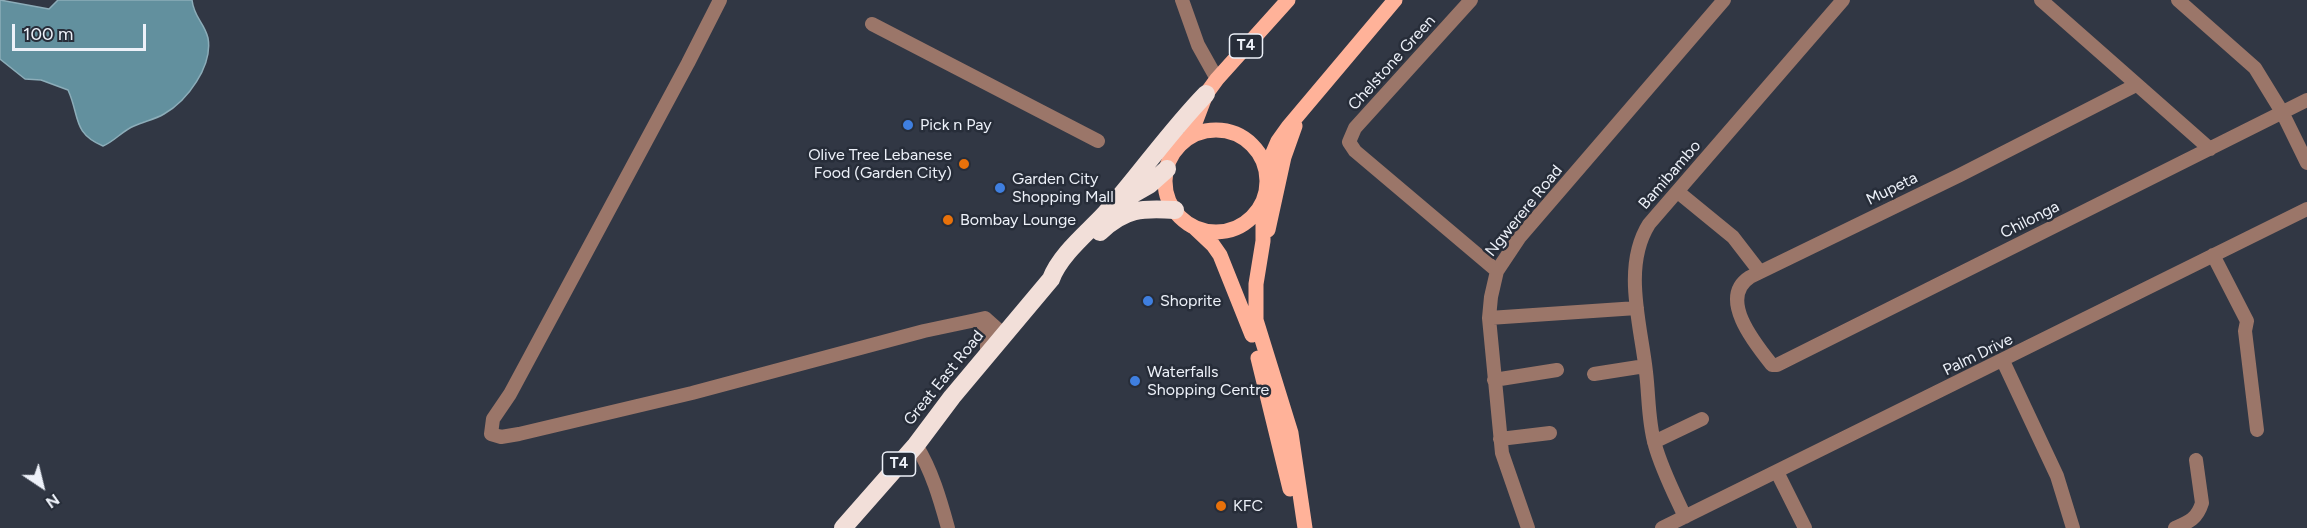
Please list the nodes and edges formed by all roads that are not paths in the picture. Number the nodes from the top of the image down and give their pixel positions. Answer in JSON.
{"nodes":[{"id":1,"x":720,"y":0,"type":"edge"},
{"id":2,"x":1182,"y":0,"type":"edge"},
{"id":3,"x":1288,"y":0,"type":"edge"},
{"id":4,"x":1395,"y":0,"type":"edge"},
{"id":5,"x":1471,"y":0,"type":"edge"},
{"id":6,"x":1724,"y":0,"type":"edge"},
{"id":7,"x":1843,"y":0,"type":"edge"},
{"id":8,"x":2041,"y":0,"type":"edge"},
{"id":9,"x":2178,"y":0,"type":"edge"},
{"id":10,"x":872,"y":24,"type":"dead end"},
{"id":11,"x":1217,"y":79,"type":"junction"},
{"id":12,"x":2136,"y":85,"type":"junction"},
{"id":13,"x":1206,"y":94,"type":"junction"},
{"id":14,"x":2307,"y":100,"type":"edge"},
{"id":15,"x":1300,"y":112,"type":"junction"},
{"id":16,"x":2282,"y":112,"type":"junction"},
{"id":17,"x":1190,"y":136,"type":"junction"},
{"id":18,"x":1098,"y":141,"type":"dead end"},
{"id":19,"x":2210,"y":149,"type":"junction"},
{"id":20,"x":2307,"y":163,"type":"edge"},
{"id":21,"x":1167,"y":169,"type":"junction"},
{"id":22,"x":1266,"y":169,"type":"junction"},
{"id":23,"x":1678,"y":192,"type":"junction"},
{"id":24,"x":1263,"y":202,"type":"junction"},
{"id":25,"x":2307,"y":209,"type":"edge"},
{"id":26,"x":1175,"y":210,"type":"junction"},
{"id":27,"x":1103,"y":215,"type":"junction"},
{"id":28,"x":1195,"y":228,"type":"junction"},
{"id":29,"x":1263,"y":241,"type":"junction"},
{"id":30,"x":2213,"y":255,"type":"junction"},
{"id":31,"x":1497,"y":271,"type":"junction"},
{"id":32,"x":1760,"y":272,"type":"junction"},
{"id":33,"x":1051,"y":279,"type":"junction"},
{"id":34,"x":1637,"y":308,"type":"junction"},
{"id":35,"x":1025,"y":310,"type":"junction"},
{"id":36,"x":1490,"y":318,"type":"junction"},
{"id":37,"x":983,"y":321,"type":"junction"},
{"id":38,"x":1002,"y":337,"type":"junction"},
{"id":39,"x":987,"y":355,"type":"junction"},
{"id":40,"x":1769,"y":361,"type":"joint"},
{"id":41,"x":2003,"y":361,"type":"junction"},
{"id":42,"x":1646,"y":366,"type":"junction"},
{"id":43,"x":1557,"y":370,"type":"dead end"},
{"id":44,"x":1594,"y":374,"type":"dead end"},
{"id":45,"x":1494,"y":380,"type":"junction"},
{"id":46,"x":1702,"y":419,"type":"dead end"},
{"id":47,"x":2257,"y":430,"type":"dead end"},
{"id":48,"x":1550,"y":433,"type":"dead end"},
{"id":49,"x":1500,"y":439,"type":"junction"},
{"id":50,"x":1654,"y":442,"type":"junction"},
{"id":51,"x":916,"y":445,"type":"junction"},
{"id":52,"x":2196,"y":460,"type":"dead end"},
{"id":53,"x":1777,"y":472,"type":"junction"},
{"id":54,"x":1685,"y":517,"type":"junction"},
{"id":55,"x":843,"y":528,"type":"edge"},
{"id":56,"x":948,"y":528,"type":"edge"},
{"id":57,"x":1295,"y":528,"type":"edge"},
{"id":58,"x":1305,"y":528,"type":"edge"},
{"id":59,"x":1528,"y":528,"type":"edge"},
{"id":60,"x":1662,"y":528,"type":"edge"},
{"id":61,"x":1805,"y":528,"type":"edge"},
{"id":62,"x":2073,"y":528,"type":"edge"},
{"id":63,"x":2175,"y":528,"type":"edge"}],
"edges":[{"from":1,"to":37,"type":"street"},
{"from":2,"to":11,"type":"street"},
{"from":3,"to":11,"type":"main road","name":"Great East Road","number":"T4"},
{"from":4,"to":15,"type":"main road"},
{"from":5,"to":31,"type":"street","name":"Chelstone Green"},
{"from":6,"to":31,"type":"street","name":"Ngwerere Road"},
{"from":7,"to":23,"type":"street","name":"Bamibambo"},
{"from":8,"to":12,"type":"street"},
{"from":9,"to":16,"type":"street"},
{"from":10,"to":18,"type":"street"},
{"from":11,"to":13,"type":"main road","name":"Great East Road","number":"T4"},
{"from":12,"to":19,"type":"street"},
{"from":12,"to":32,"type":"street","name":"Mupeta"},
{"from":13,"to":17,"type":"main road","number":"T4"},
{"from":13,"to":27,"type":"highway","name":"Great East Road"},
{"from":14,"to":16,"type":"street","name":"Chilonga"},
{"from":15,"to":22,"type":"main road"},
{"from":15,"to":29,"type":"main road"},
{"from":16,"to":19,"type":"street","name":"Chilonga"},
{"from":16,"to":20,"type":"street"},
{"from":17,"to":21,"type":"main road"},
{"from":17,"to":22,"type":"main road"},
{"from":19,"to":40,"type":"street","name":"Chilonga"},
{"from":21,"to":26,"type":"main road"},
{"from":21,"to":27,"type":"highway","name":"Great East Road","number":"T4"},
{"from":22,"to":24,"type":"main road"},
{"from":23,"to":32,"type":"street"},
{"from":23,"to":34,"type":"street","name":"Bamibambo"},
{"from":24,"to":28,"type":"main road"},
{"from":24,"to":29,"type":"main road"},
{"from":25,"to":30,"type":"street","name":"Palm Drive"},
{"from":26,"to":28,"type":"main road"},
{"from":26,"to":33,"type":"highway","name":"Great East Road","number":"T4"},
{"from":27,"to":33,"type":"highway","name":"Great East Road","number":"T4"},
{"from":28,"to":57,"type":"main road"},
{"from":29,"to":58,"type":"main road"},
{"from":30,"to":41,"type":"street","name":"Palm Drive"},
{"from":30,"to":47,"type":"street"},
{"from":31,"to":36,"type":"street","name":"Ngwerere Road"},
{"from":32,"to":40,"type":"street","name":"Mupeta"},
{"from":33,"to":35,"type":"highway","name":"Great East Road","number":"T4"},
{"from":34,"to":36,"type":"street"},
{"from":34,"to":42,"type":"street","name":"Bamibambo"},
{"from":35,"to":37,"type":"street"},
{"from":35,"to":38,"type":"highway","name":"Great East Road","number":"T4"},
{"from":36,"to":45,"type":"street","name":"Ngwerere Road"},
{"from":37,"to":38,"type":"street"},
{"from":37,"to":39,"type":"street"},
{"from":38,"to":39,"type":"highway","name":"Great East Road","number":"T4"},
{"from":39,"to":51,"type":"highway","name":"Great East Road","number":"T4"},
{"from":41,"to":53,"type":"street","name":"Palm Drive"},
{"from":41,"to":62,"type":"street"},
{"from":42,"to":44,"type":"street"},
{"from":42,"to":50,"type":"street","name":"Bamibambo"},
{"from":43,"to":45,"type":"street"},
{"from":45,"to":49,"type":"street","name":"Ngwerere Road"},
{"from":46,"to":50,"type":"street"},
{"from":48,"to":49,"type":"street"},
{"from":49,"to":59,"type":"street","name":"Ngwerere Road"},
{"from":50,"to":54,"type":"street","name":"Bamibambo"},
{"from":51,"to":55,"type":"highway","name":"Great East Road","number":"T4"},
{"from":51,"to":56,"type":"street"},
{"from":52,"to":63,"type":"street"},
{"from":53,"to":54,"type":"street","name":"Palm Drive"},
{"from":53,"to":61,"type":"street"},
{"from":54,"to":60,"type":"street","name":"Palm Drive"}]}
